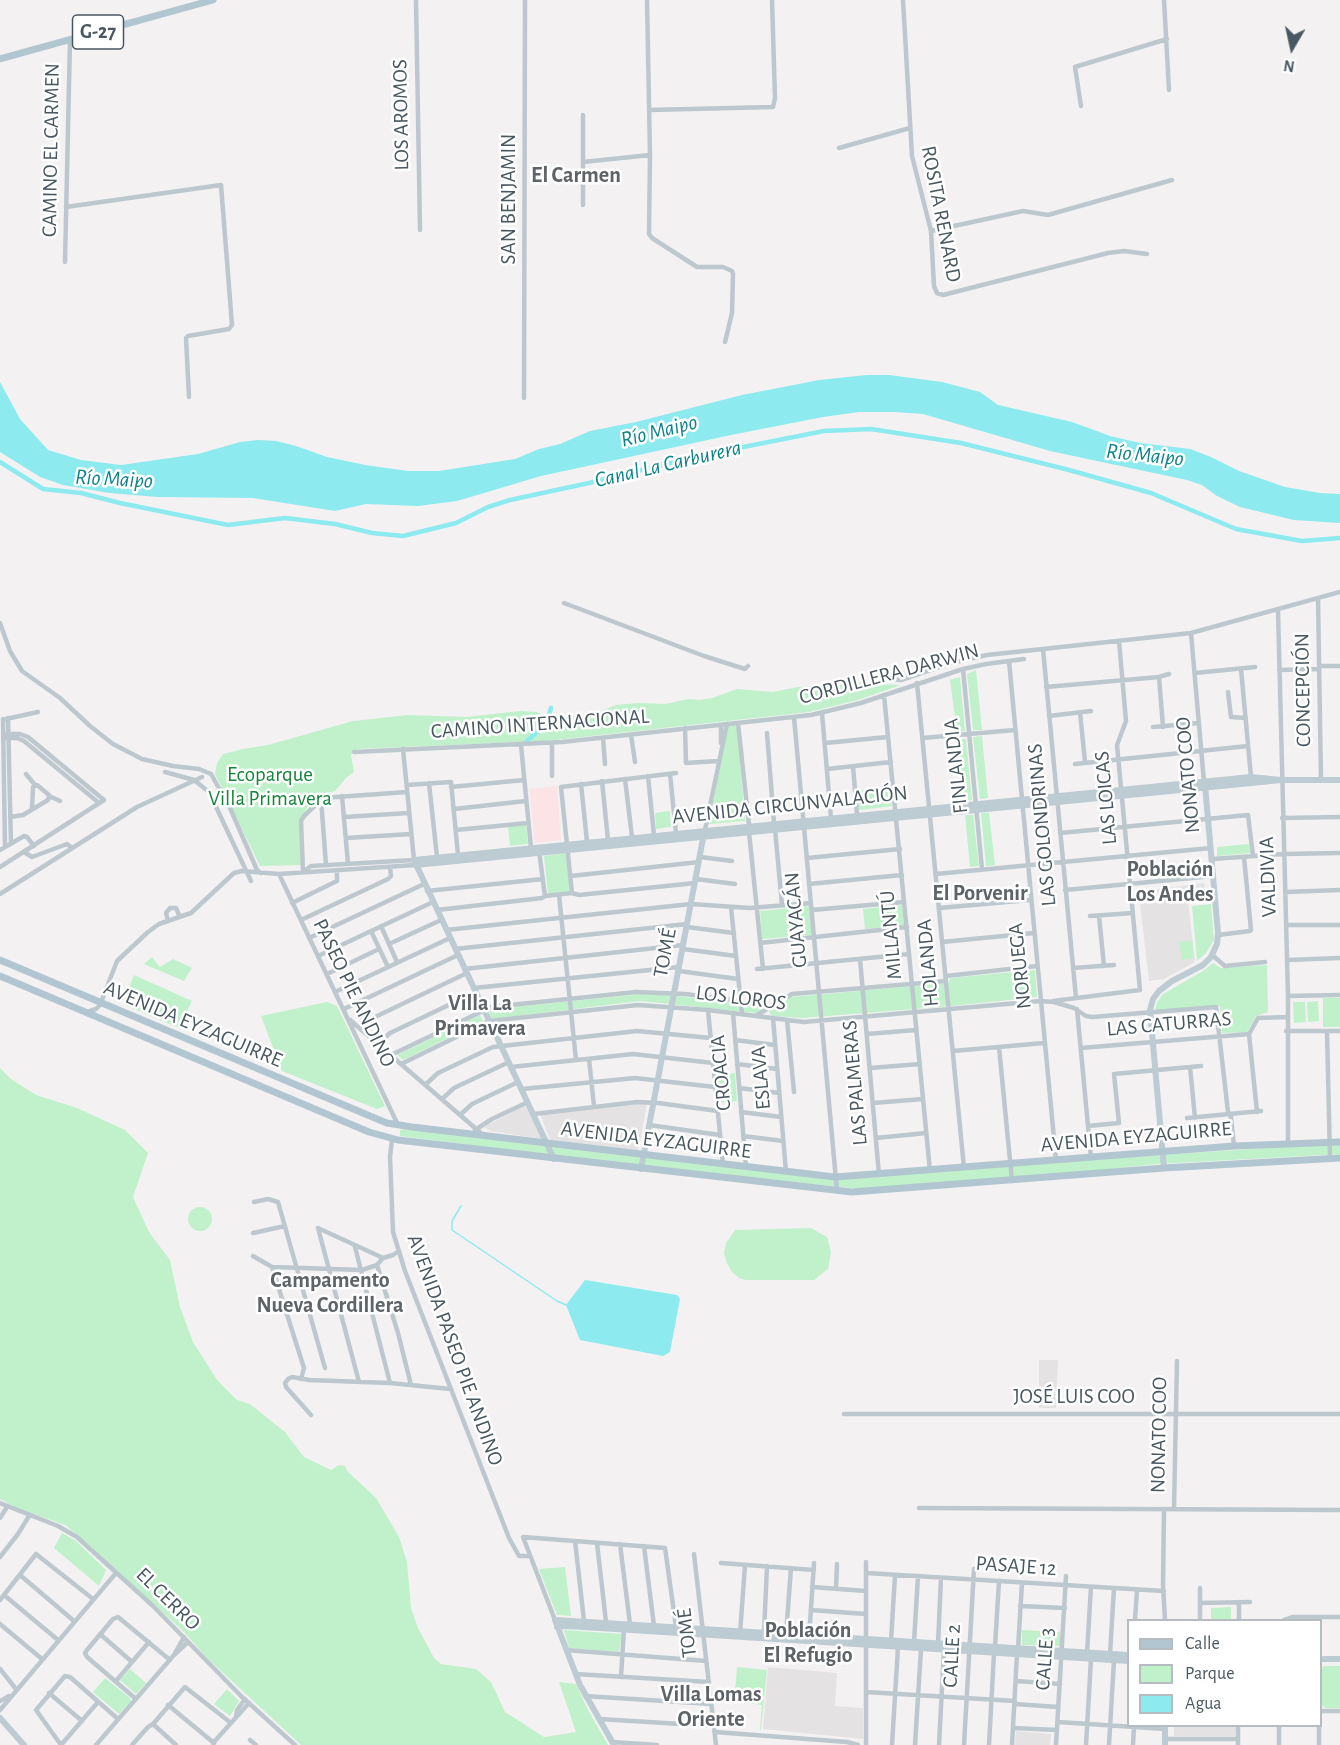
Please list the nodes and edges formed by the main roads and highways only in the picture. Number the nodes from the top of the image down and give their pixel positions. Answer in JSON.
{"nodes":[{"id":1,"x":213,"y":0,"type":"edge"},
{"id":2,"x":196,"y":2,"type":"edge"},
{"id":3,"x":0,"y":59,"type":"edge"},
{"id":4,"x":0,"y":960,"type":"edge"},
{"id":5,"x":26,"y":971,"type":"junction"},
{"id":6,"x":0,"y":976,"type":"edge"},
{"id":7,"x":20,"y":985,"type":"junction"},
{"id":8,"x":179,"y":1036,"type":"junction"},
{"id":9,"x":173,"y":1049,"type":"junction"},
{"id":10,"x":352,"y":1109,"type":"junction"},
{"id":11,"x":344,"y":1121,"type":"junction"},
{"id":12,"x":426,"y":1129,"type":"junction"},
{"id":13,"x":519,"y":1140,"type":"junction"},
{"id":14,"x":1340,"y":1142,"type":"edge"},
{"id":15,"x":423,"y":1143,"type":"junction"},
{"id":16,"x":517,"y":1154,"type":"junction"},
{"id":17,"x":1340,"y":1158,"type":"edge"}],
"edges":[{"from":1,"to":2,"type":"main road","number":"G-27"},
{"from":2,"to":3,"type":"main road","number":"G-27"},
{"from":4,"to":5,"type":"main road","name":"AVENIDA EYZAGUIRRE"},
{"from":5,"to":7,"type":"main road"},
{"from":5,"to":8,"type":"main road","name":"AVENIDA EYZAGUIRRE"},
{"from":6,"to":7,"type":"main road","name":"AVENIDA EYZAGUIRRE"},
{"from":7,"to":9,"type":"main road","name":"AVENIDA EYZAGUIRRE"},
{"from":8,"to":9,"type":"main road"},
{"from":8,"to":10,"type":"main road","name":"AVENIDA EYZAGUIRRE"},
{"from":9,"to":11,"type":"main road","name":"AVENIDA EYZAGUIRRE"},
{"from":10,"to":11,"type":"main road"},
{"from":10,"to":12,"type":"main road","name":"AVENIDA EYZAGUIRRE"},
{"from":11,"to":15,"type":"main road","name":"AVENIDA EYZAGUIRRE"},
{"from":12,"to":13,"type":"main road","name":"AVENIDA EYZAGUIRRE"},
{"from":12,"to":15,"type":"main road"},
{"from":13,"to":14,"type":"main road","name":"AVENIDA EYZAGUIRRE"},
{"from":13,"to":16,"type":"main road"},
{"from":15,"to":16,"type":"main road","name":"AVENIDA EYZAGUIRRE"},
{"from":16,"to":17,"type":"main road","name":"AVENIDA EYZAGUIRRE"}]}
